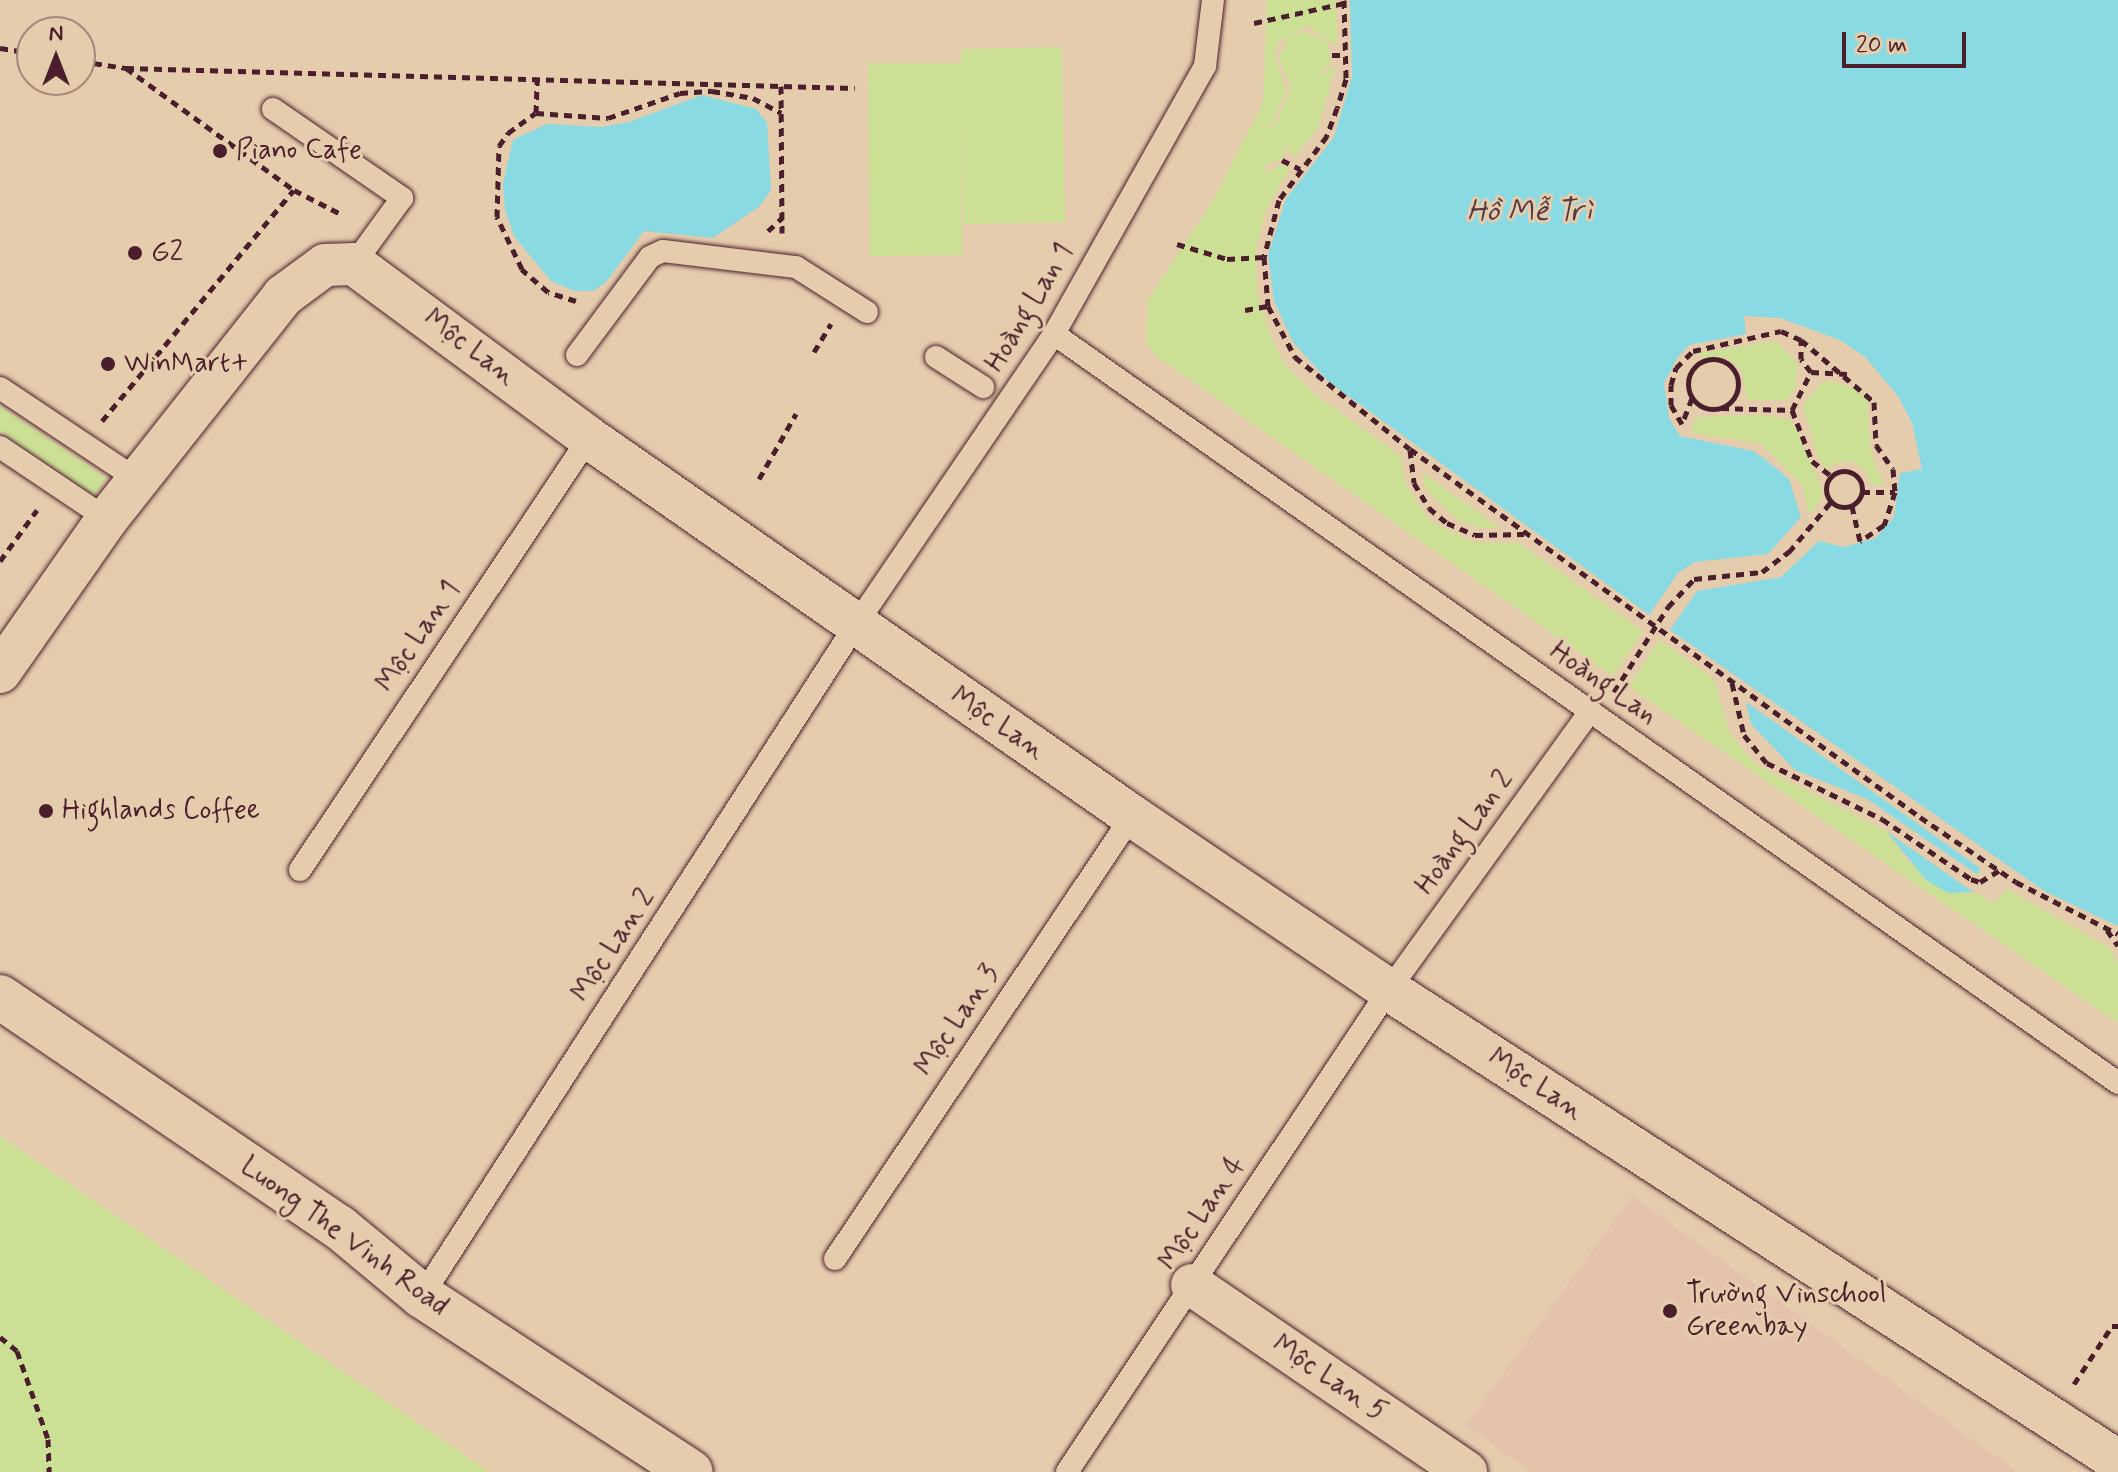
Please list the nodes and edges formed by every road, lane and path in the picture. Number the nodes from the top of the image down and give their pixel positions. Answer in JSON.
{"nodes":[{"id":1,"x":1213,"y":0,"type":"edge"},
{"id":2,"x":1344,"y":2,"type":"edge"},
{"id":3,"x":1254,"y":23,"type":"dead end"},
{"id":4,"x":1332,"y":55,"type":"dead end"},
{"id":5,"x":1346,"y":55,"type":"junction"},
{"id":6,"x":96,"y":63,"type":"edge"},
{"id":7,"x":126,"y":68,"type":"junction"},
{"id":8,"x":537,"y":79,"type":"junction"},
{"id":9,"x":781,"y":86,"type":"junction"},
{"id":10,"x":855,"y":88,"type":"dead end"},
{"id":11,"x":273,"y":109,"type":"dead end"},
{"id":12,"x":536,"y":113,"type":"junction"},
{"id":13,"x":781,"y":113,"type":"junction"},
{"id":14,"x":1282,"y":160,"type":"dead end"},
{"id":15,"x":1300,"y":169,"type":"junction"},
{"id":16,"x":294,"y":190,"type":"junction"},
{"id":17,"x":339,"y":213,"type":"dead end"},
{"id":18,"x":782,"y":218,"type":"junction"},
{"id":19,"x":759,"y":238,"type":"dead end"},
{"id":20,"x":1177,"y":244,"type":"dead end"},
{"id":21,"x":782,"y":246,"type":"dead end"},
{"id":22,"x":1264,"y":257,"type":"junction"},
{"id":23,"x":354,"y":264,"type":"junction"},
{"id":24,"x":581,"y":303,"type":"dead end"},
{"id":25,"x":1268,"y":306,"type":"junction"},
{"id":26,"x":1245,"y":310,"type":"dead end"},
{"id":27,"x":867,"y":312,"type":"dead end"},
{"id":28,"x":1054,"y":334,"type":"junction"},
{"id":29,"x":1801,"y":340,"type":"junction"},
{"id":30,"x":1693,"y":351,"type":"junction"},
{"id":31,"x":577,"y":355,"type":"dead end"},
{"id":32,"x":936,"y":357,"type":"dead end"},
{"id":33,"x":1701,"y":362,"type":"junction"},
{"id":34,"x":1811,"y":372,"type":"junction"},
{"id":35,"x":1847,"y":374,"type":"junction"},
{"id":36,"x":983,"y":387,"type":"dead end"},
{"id":37,"x":0,"y":388,"type":"edge"},
{"id":38,"x":1692,"y":398,"type":"junction"},
{"id":39,"x":1721,"y":408,"type":"junction"},
{"id":40,"x":1792,"y":410,"type":"junction"},
{"id":41,"x":796,"y":414,"type":"dead end"},
{"id":42,"x":95,"y":430,"type":"dead end"},
{"id":43,"x":589,"y":438,"type":"junction"},
{"id":44,"x":0,"y":447,"type":"edge"},
{"id":45,"x":1410,"y":449,"type":"junction"},
{"id":46,"x":1831,"y":476,"type":"junction"},
{"id":47,"x":759,"y":479,"type":"dead end"},
{"id":48,"x":138,"y":480,"type":"junction"},
{"id":49,"x":1862,"y":492,"type":"junction"},
{"id":50,"x":1895,"y":492,"type":"junction"},
{"id":51,"x":1831,"y":502,"type":"junction"},
{"id":52,"x":1852,"y":505,"type":"junction"},
{"id":53,"x":39,"y":507,"type":"dead end"},
{"id":54,"x":107,"y":519,"type":"junction"},
{"id":55,"x":1525,"y":534,"type":"junction"},
{"id":56,"x":0,"y":561,"type":"edge"},
{"id":57,"x":855,"y":626,"type":"junction"},
{"id":58,"x":1658,"y":627,"type":"junction"},
{"id":59,"x":0,"y":672,"type":"edge"},
{"id":60,"x":1732,"y":683,"type":"junction"},
{"id":61,"x":1613,"y":693,"type":"dead end"},
{"id":62,"x":1590,"y":711,"type":"junction"},
{"id":63,"x":1132,"y":816,"type":"junction"},
{"id":64,"x":300,"y":870,"type":"dead end"},
{"id":65,"x":2000,"y":870,"type":"junction"},
{"id":66,"x":2107,"y":930,"type":"junction"},
{"id":67,"x":2118,"y":934,"type":"edge"},
{"id":68,"x":2118,"y":946,"type":"edge"},
{"id":69,"x":1389,"y":990,"type":"junction"},
{"id":70,"x":0,"y":997,"type":"edge"},
{"id":71,"x":2118,"y":1083,"type":"edge"},
{"id":72,"x":835,"y":1259,"type":"dead end"},
{"id":73,"x":1192,"y":1285,"type":"junction"},
{"id":74,"x":422,"y":1296,"type":"junction"},
{"id":75,"x":2118,"y":1326,"type":"edge"},
{"id":76,"x":0,"y":1337,"type":"edge"},
{"id":77,"x":2069,"y":1393,"type":"dead end"},
{"id":78,"x":2118,"y":1461,"type":"edge"},
{"id":79,"x":678,"y":1468,"type":"edge"},
{"id":80,"x":49,"y":1472,"type":"edge"},
{"id":81,"x":1067,"y":1472,"type":"edge"},
{"id":82,"x":1466,"y":1472,"type":"edge"}],
"edges":[{"from":1,"to":28,"type":"lane","name":"Hoàng Lan 1"},
{"from":2,"to":3,"type":"path"},
{"from":2,"to":5,"type":"path"},
{"from":4,"to":5,"type":"path"},
{"from":5,"to":15,"type":"path"},
{"from":6,"to":7,"type":"path"},
{"from":7,"to":8,"type":"path"},
{"from":7,"to":16,"type":"path"},
{"from":8,"to":9,"type":"path"},
{"from":8,"to":12,"type":"path"},
{"from":9,"to":10,"type":"path"},
{"from":9,"to":13,"type":"path"},
{"from":11,"to":23,"type":"lane"},
{"from":12,"to":13,"type":"path"},
{"from":12,"to":24,"type":"path"},
{"from":13,"to":18,"type":"path"},
{"from":14,"to":15,"type":"path"},
{"from":15,"to":22,"type":"path"},
{"from":16,"to":17,"type":"path"},
{"from":16,"to":42,"type":"path"},
{"from":18,"to":19,"type":"path"},
{"from":18,"to":21,"type":"path"},
{"from":20,"to":22,"type":"path"},
{"from":22,"to":25,"type":"path"},
{"from":23,"to":43,"type":"street","name":"Mộc Lan"},
{"from":23,"to":48,"type":"street"},
{"from":25,"to":26,"type":"path"},
{"from":25,"to":45,"type":"path"},
{"from":27,"to":31,"type":"lane"},
{"from":28,"to":57,"type":"lane","name":"Hoàng Lan 1"},
{"from":28,"to":62,"type":"lane","name":"Hoàng Lan"},
{"from":29,"to":30,"type":"path"},
{"from":29,"to":34,"type":"path"},
{"from":29,"to":35,"type":"path"},
{"from":30,"to":33,"type":"path"},
{"from":30,"to":38,"type":"path"},
{"from":32,"to":36,"type":"lane"},
{"from":33,"to":38,"type":"path"},
{"from":33,"to":39,"type":"path"},
{"from":34,"to":35,"type":"path"},
{"from":34,"to":40,"type":"path"},
{"from":35,"to":50,"type":"path"},
{"from":37,"to":48,"type":"lane"},
{"from":38,"to":39,"type":"path"},
{"from":39,"to":40,"type":"path"},
{"from":40,"to":46,"type":"path"},
{"from":41,"to":47,"type":"path"},
{"from":43,"to":57,"type":"street","name":"Mộc Lan"},
{"from":43,"to":64,"type":"lane","name":"Mộc Lan 1"},
{"from":44,"to":54,"type":"lane"},
{"from":45,"to":55,"type":"path"},
{"from":45,"to":55,"type":"path"},
{"from":46,"to":49,"type":"path"},
{"from":46,"to":51,"type":"path"},
{"from":48,"to":54,"type":"street"},
{"from":49,"to":50,"type":"path"},
{"from":49,"to":52,"type":"path"},
{"from":50,"to":52,"type":"path"},
{"from":51,"to":52,"type":"path"},
{"from":51,"to":58,"type":"path"},
{"from":53,"to":56,"type":"path"},
{"from":54,"to":59,"type":"street"},
{"from":55,"to":58,"type":"path"},
{"from":57,"to":63,"type":"street","name":"Mộc Lan"},
{"from":57,"to":74,"type":"lane","name":"Mộc Lan 2"},
{"from":58,"to":60,"type":"path"},
{"from":58,"to":61,"type":"path"},
{"from":60,"to":65,"type":"path"},
{"from":60,"to":65,"type":"path"},
{"from":62,"to":69,"type":"lane","name":"Hoàng Lan 2"},
{"from":62,"to":71,"type":"lane","name":"Hoàng Lan"},
{"from":63,"to":69,"type":"street","name":"Mộc Lan"},
{"from":63,"to":72,"type":"lane","name":"Mộc Lan 3"},
{"from":65,"to":66,"type":"path"},
{"from":66,"to":67,"type":"path"},
{"from":66,"to":68,"type":"path"},
{"from":69,"to":73,"type":"lane","name":"Mộc Lan 4"},
{"from":69,"to":78,"type":"street","name":"Mộc Lan"},
{"from":70,"to":74,"type":"street","name":"Luong The Vinh Road"},
{"from":73,"to":81,"type":"lane","name":"Mộc Lan 4"},
{"from":73,"to":82,"type":"street","name":"Mộc Lan 5"},
{"from":74,"to":79,"type":"street","name":"Luong The Vinh Road"},
{"from":75,"to":77,"type":"path"},
{"from":76,"to":80,"type":"path"}]}
